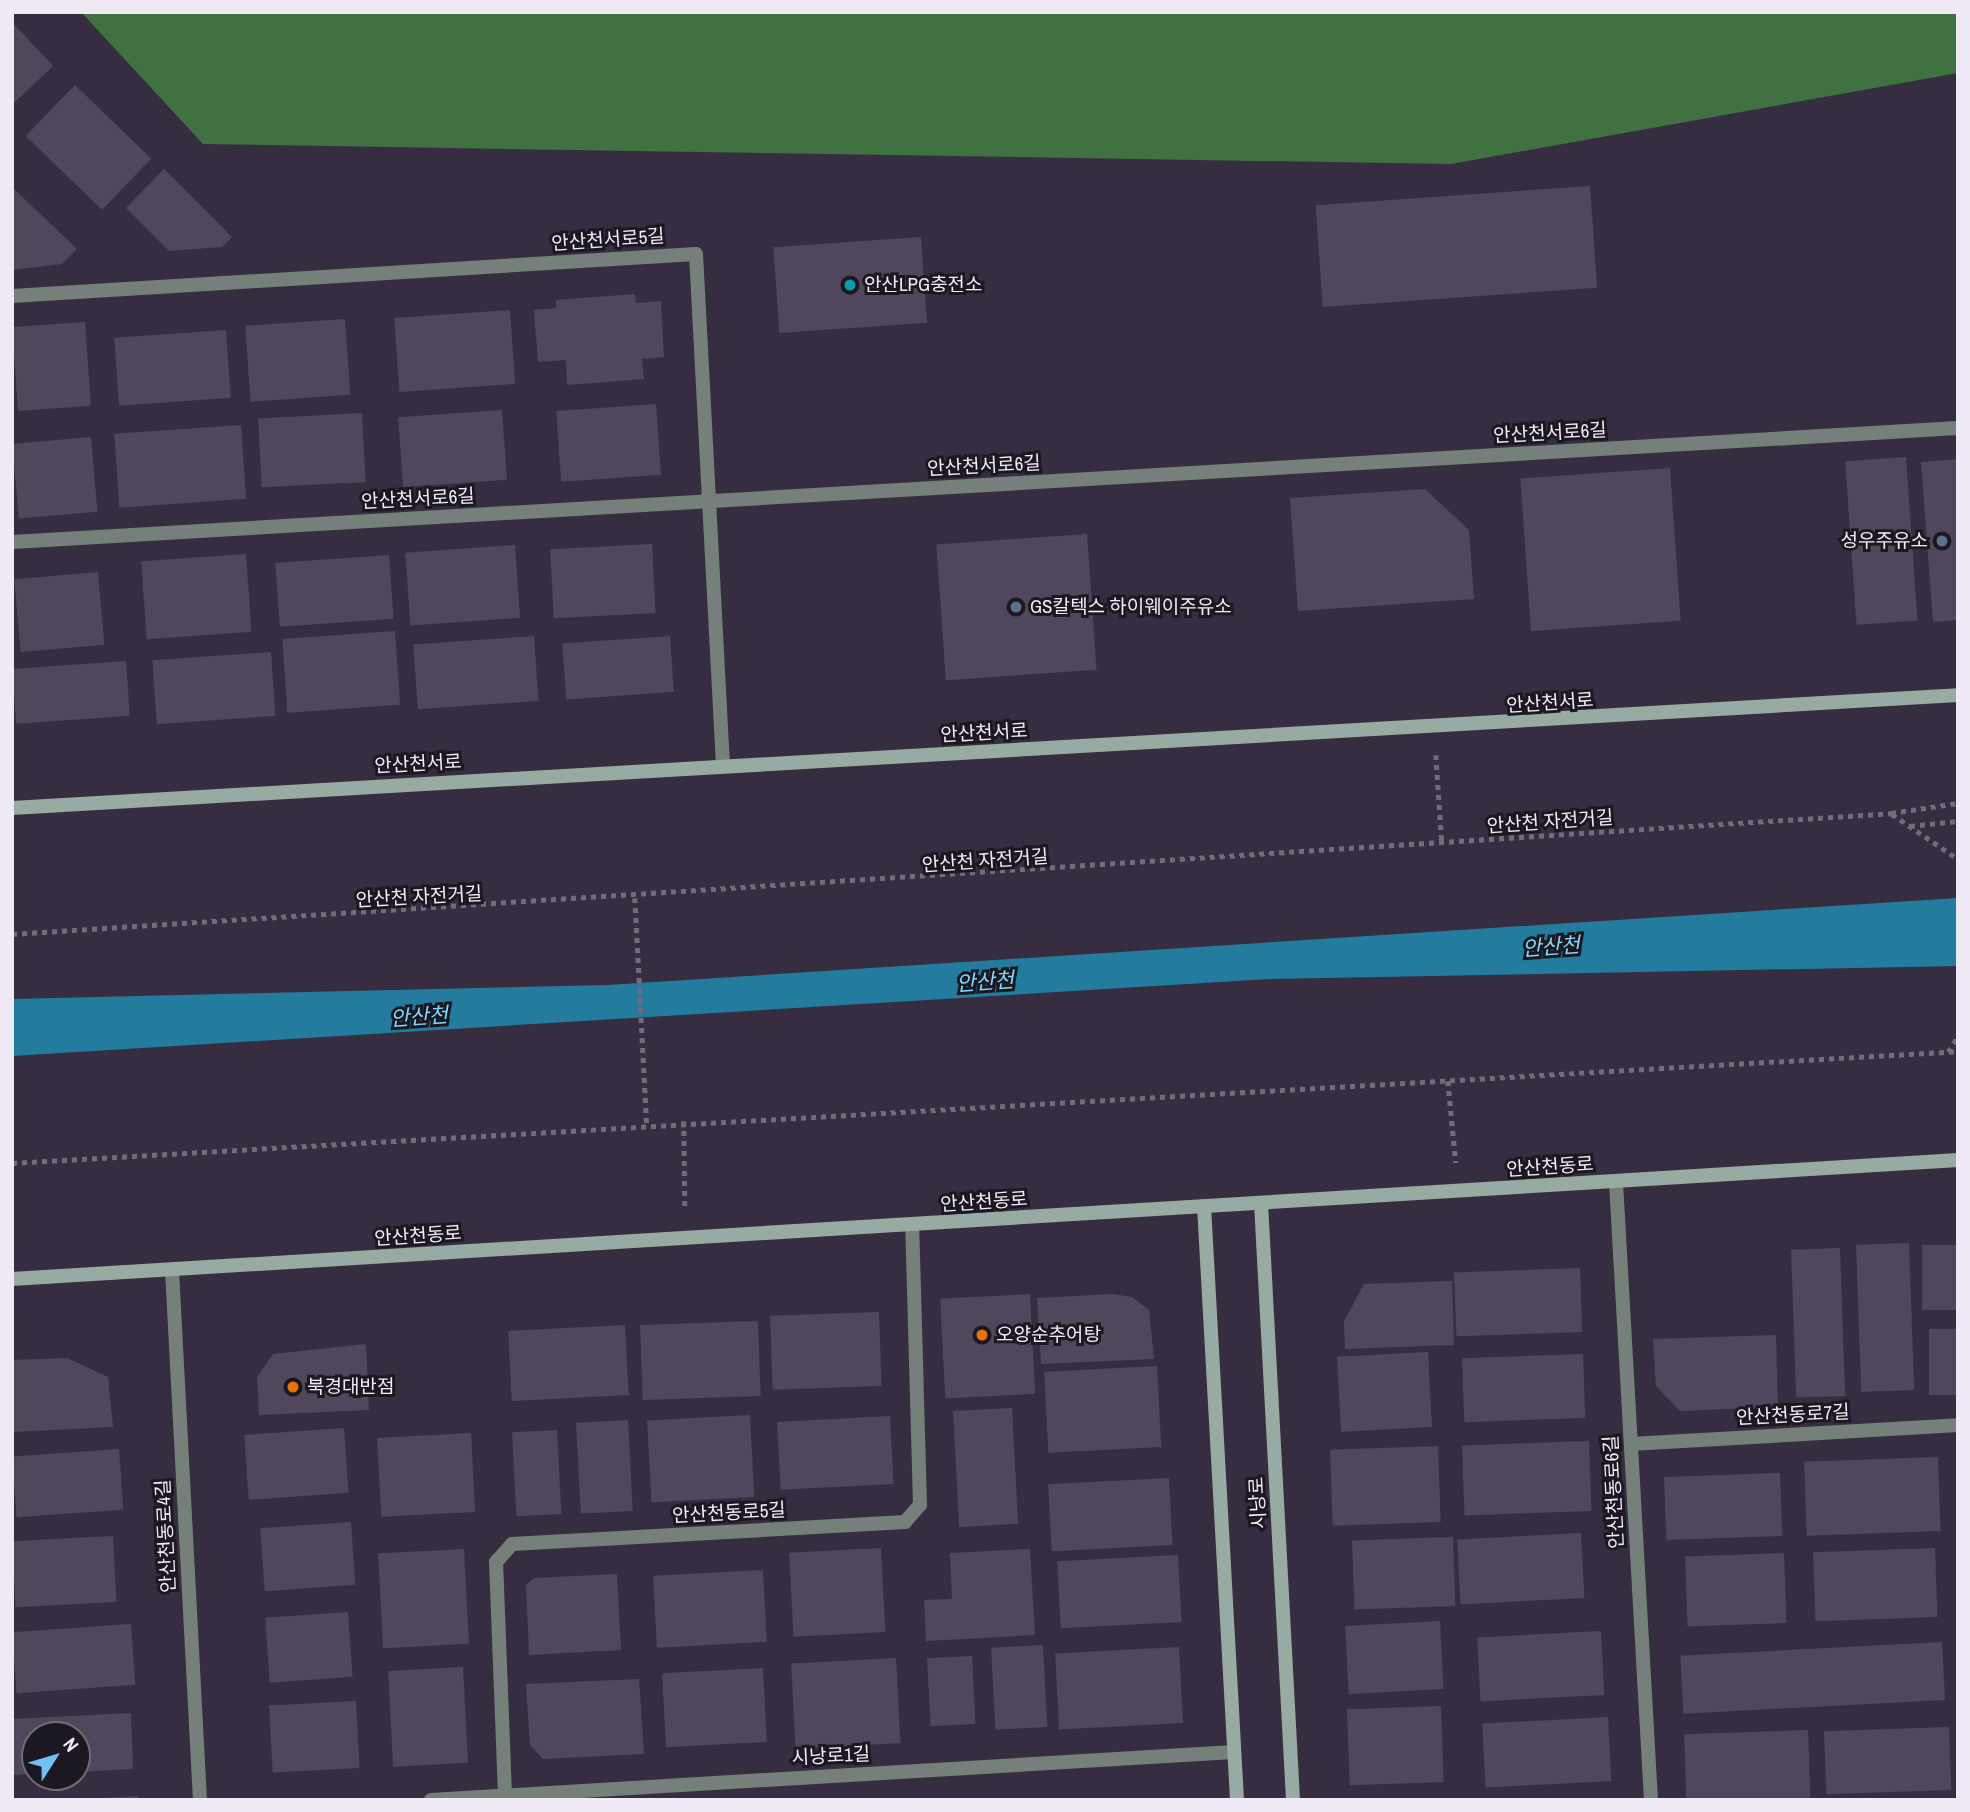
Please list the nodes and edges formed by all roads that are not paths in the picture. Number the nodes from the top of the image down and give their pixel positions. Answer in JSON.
{"nodes":[{"id":1,"x":12,"y":296,"type":"edge"},
{"id":2,"x":1958,"y":428,"type":"edge"},
{"id":3,"x":710,"y":502,"type":"junction"},
{"id":4,"x":12,"y":542,"type":"edge"},
{"id":5,"x":1958,"y":695,"type":"edge"},
{"id":6,"x":723,"y":765,"type":"junction"},
{"id":7,"x":12,"y":808,"type":"edge"},
{"id":8,"x":1958,"y":1160,"type":"edge"},
{"id":9,"x":1616,"y":1182,"type":"junction"},
{"id":10,"x":1261,"y":1203,"type":"junction"},
{"id":11,"x":1204,"y":1206,"type":"junction"},
{"id":12,"x":912,"y":1226,"type":"junction"},
{"id":13,"x":172,"y":1270,"type":"junction"},
{"id":14,"x":12,"y":1279,"type":"edge"},
{"id":15,"x":1958,"y":1425,"type":"edge"},
{"id":16,"x":1631,"y":1444,"type":"junction"},
{"id":17,"x":1234,"y":1752,"type":"junction"},
{"id":18,"x":505,"y":1795,"type":"junction"},
{"id":19,"x":200,"y":1800,"type":"edge"},
{"id":20,"x":431,"y":1800,"type":"edge"},
{"id":21,"x":1237,"y":1800,"type":"edge"},
{"id":22,"x":1293,"y":1800,"type":"edge"},
{"id":23,"x":1651,"y":1800,"type":"edge"}],
"edges":[{"from":1,"to":3,"type":"street","name":"안산천서로5길"},
{"from":2,"to":3,"type":"street","name":"안산천서로6길"},
{"from":3,"to":4,"type":"street","name":"안산천서로6길"},
{"from":3,"to":6,"type":"street","name":"안산천서로5길"},
{"from":5,"to":6,"type":"street","name":"안산천서로"},
{"from":6,"to":7,"type":"street","name":"안산천서로"},
{"from":8,"to":9,"type":"street","name":"안산천동로"},
{"from":9,"to":10,"type":"street","name":"안산천동로"},
{"from":9,"to":16,"type":"street","name":"안산천동로6길"},
{"from":10,"to":11,"type":"street","name":"안산천동로"},
{"from":10,"to":22,"type":"street","name":"시낭로"},
{"from":11,"to":12,"type":"street","name":"안산천동로"},
{"from":11,"to":17,"type":"street","name":"시낭로"},
{"from":12,"to":13,"type":"street","name":"안산천동로"},
{"from":12,"to":18,"type":"street","name":"안산천동로5길"},
{"from":13,"to":14,"type":"street","name":"안산천동로"},
{"from":13,"to":19,"type":"street","name":"안산천동로4길"},
{"from":15,"to":16,"type":"street","name":"안산천동로7길"},
{"from":16,"to":23,"type":"street","name":"안산천동로6길"},
{"from":17,"to":18,"type":"street","name":"시낭로1길"},
{"from":17,"to":21,"type":"street","name":"시낭로"},
{"from":18,"to":20,"type":"street","name":"시낭로1길"}]}
